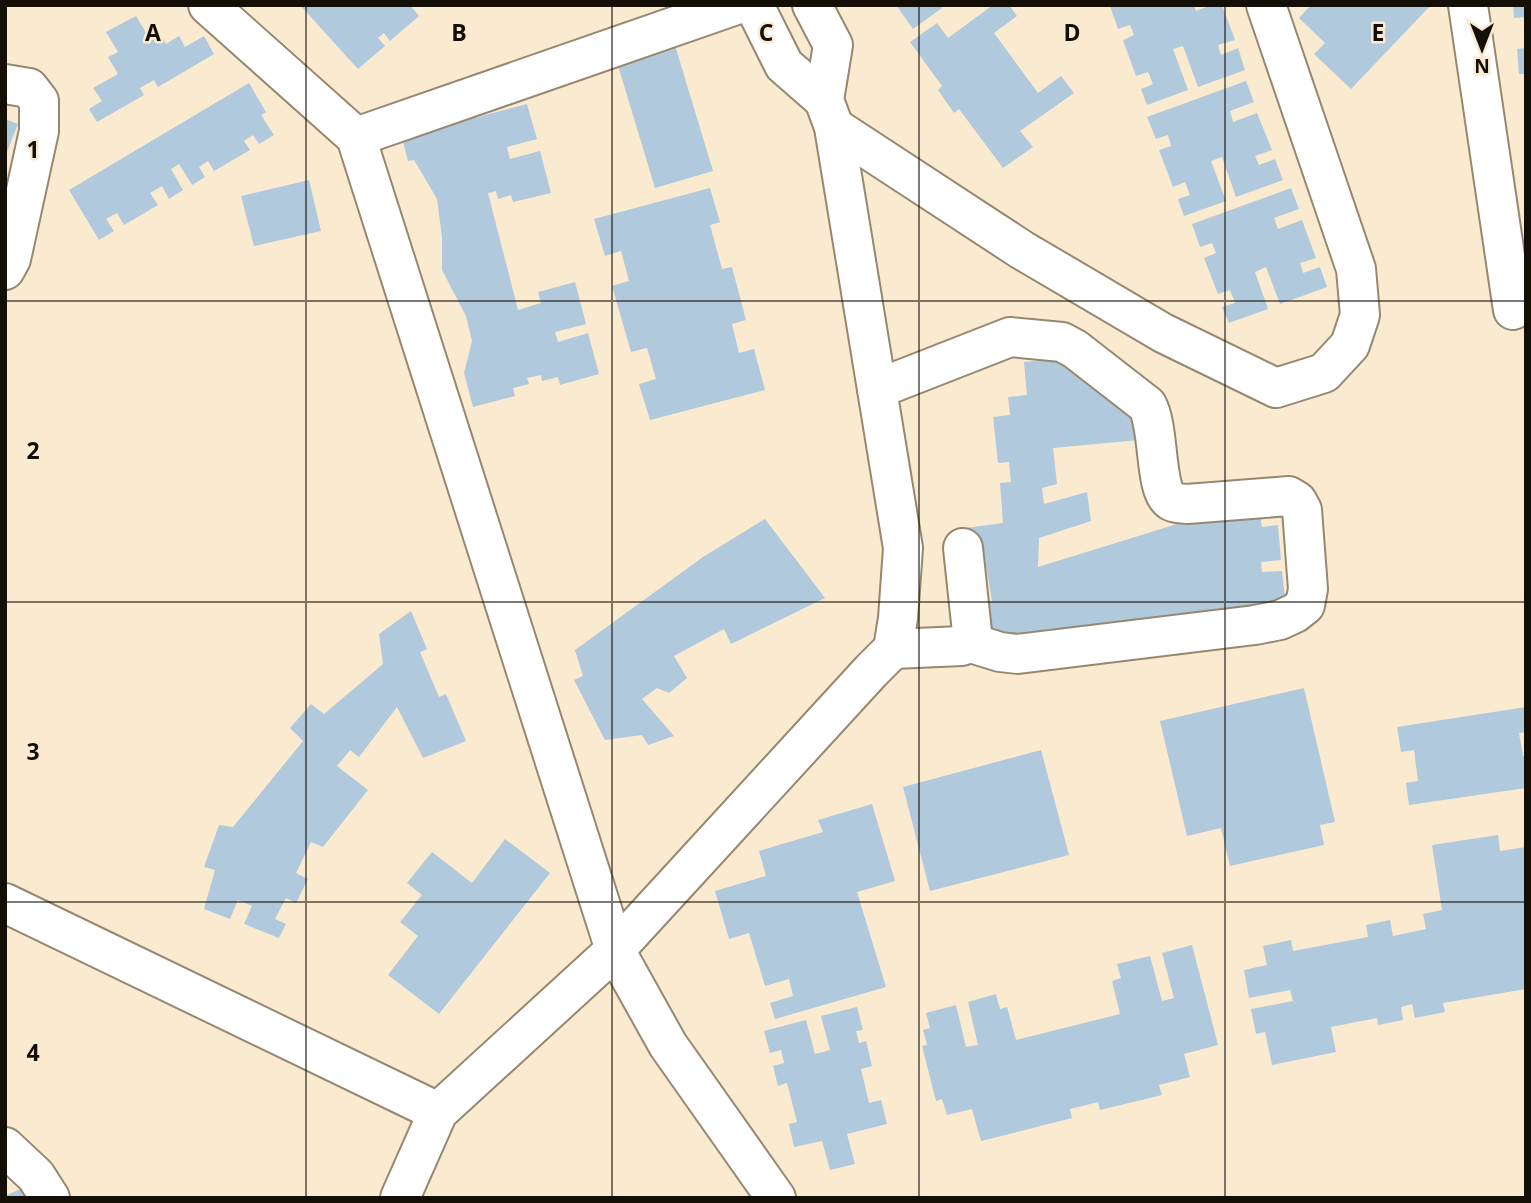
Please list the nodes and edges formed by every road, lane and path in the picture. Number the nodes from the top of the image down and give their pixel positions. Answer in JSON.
{"nodes":[{"id":1,"x":208,"y":5,"type":"edge"},
{"id":2,"x":736,"y":5,"type":"edge"},
{"id":3,"x":754,"y":5,"type":"edge"},
{"id":4,"x":812,"y":5,"type":"edge"},
{"id":5,"x":1266,"y":5,"type":"edge"},
{"id":6,"x":1468,"y":5,"type":"edge"},
{"id":7,"x":5,"y":84,"type":"edge"},
{"id":8,"x":829,"y":114,"type":"junction"},
{"id":9,"x":356,"y":137,"type":"junction"},
{"id":10,"x":5,"y":270,"type":"edge"},
{"id":11,"x":1513,"y":310,"type":"dead end"},
{"id":12,"x":877,"y":389,"type":"junction"},
{"id":13,"x":963,"y":548,"type":"dead end"},
{"id":14,"x":968,"y":642,"type":"junction"},
{"id":15,"x":893,"y":649,"type":"junction"},
{"id":16,"x":5,"y":903,"type":"edge"},
{"id":17,"x":615,"y":950,"type":"junction"},
{"id":18,"x":438,"y":1112,"type":"junction"},
{"id":19,"x":5,"y":1147,"type":"edge"},
{"id":20,"x":398,"y":1195,"type":"edge"},
{"id":21,"x":50,"y":1198,"type":"edge"},
{"id":22,"x":776,"y":1198,"type":"edge"}],
"edges":[{"from":1,"to":9,"type":"street"},
{"from":2,"to":9,"type":"street"},
{"from":3,"to":8,"type":"street"},
{"from":4,"to":8,"type":"street"},
{"from":5,"to":8,"type":"street"},
{"from":6,"to":11,"type":"street"},
{"from":7,"to":10,"type":"street"},
{"from":8,"to":12,"type":"street"},
{"from":9,"to":17,"type":"street"},
{"from":12,"to":14,"type":"street"},
{"from":12,"to":15,"type":"street"},
{"from":13,"to":14,"type":"street"},
{"from":14,"to":15,"type":"street"},
{"from":15,"to":17,"type":"street"},
{"from":16,"to":18,"type":"street"},
{"from":17,"to":18,"type":"street"},
{"from":17,"to":22,"type":"street"},
{"from":18,"to":20,"type":"street"},
{"from":19,"to":21,"type":"street"}]}
